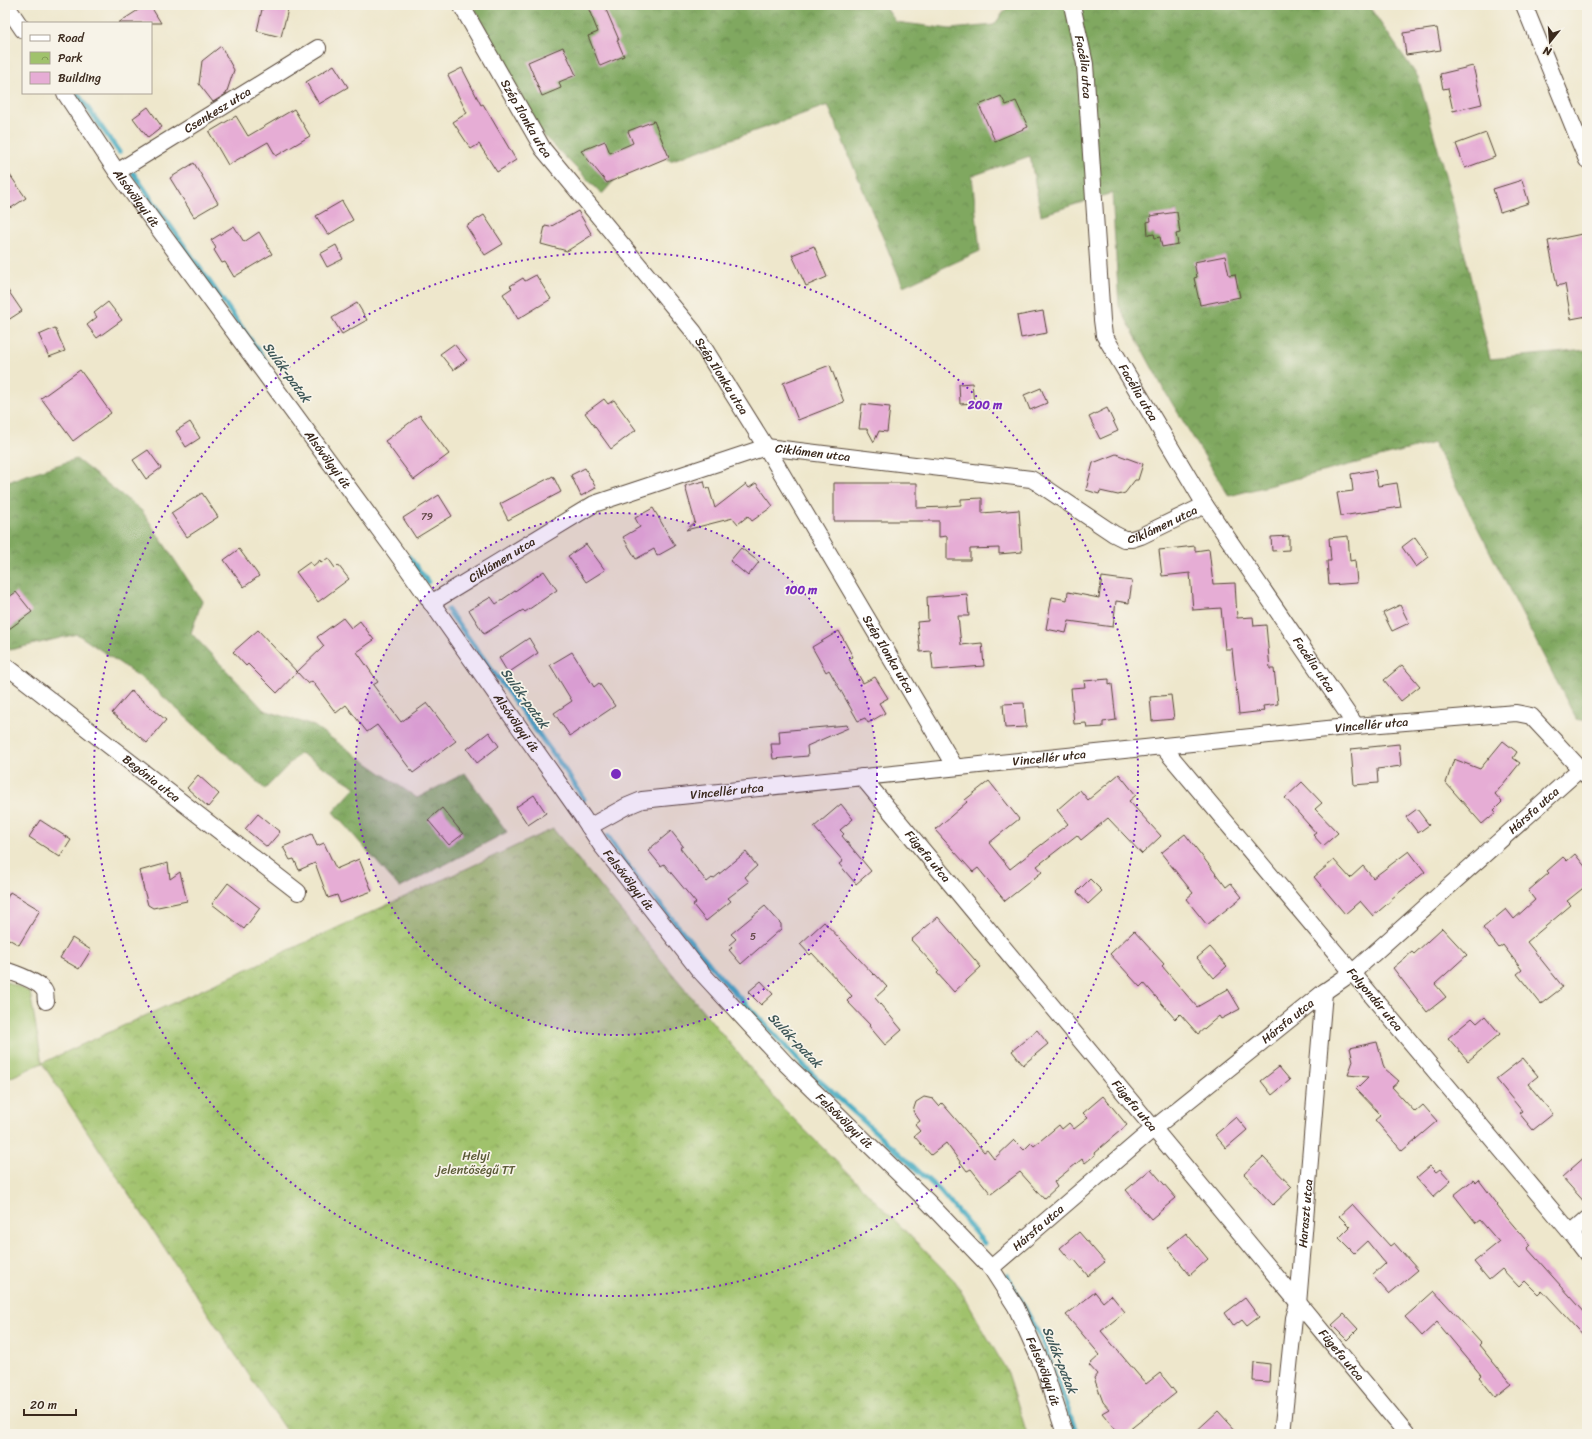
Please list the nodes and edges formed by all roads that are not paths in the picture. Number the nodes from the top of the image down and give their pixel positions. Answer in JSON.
{"nodes":[{"id":1,"x":6,"y":5,"type":"edge"},
{"id":2,"x":461,"y":5,"type":"edge"},
{"id":3,"x":1072,"y":5,"type":"edge"},
{"id":4,"x":1524,"y":5,"type":"edge"},
{"id":5,"x":22,"y":29,"type":"edge"},
{"id":6,"x":318,"y":48,"type":"dead end"},
{"id":7,"x":66,"y":94,"type":"edge"},
{"id":8,"x":1587,"y":160,"type":"edge"},
{"id":9,"x":117,"y":172,"type":"junction"},
{"id":10,"x":766,"y":447,"type":"junction"},
{"id":11,"x":1205,"y":505,"type":"junction"},
{"id":12,"x":431,"y":603,"type":"junction"},
{"id":13,"x":5,"y":665,"type":"edge"},
{"id":14,"x":1356,"y":726,"type":"junction"},
{"id":15,"x":1162,"y":746,"type":"junction"},
{"id":16,"x":955,"y":767,"type":"junction"},
{"id":17,"x":1583,"y":773,"type":"edge"},
{"id":18,"x":862,"y":777,"type":"junction"},
{"id":19,"x":589,"y":827,"type":"junction"},
{"id":20,"x":298,"y":892,"type":"dead end"},
{"id":21,"x":5,"y":970,"type":"edge"},
{"id":22,"x":1353,"y":972,"type":"junction"},
{"id":23,"x":1324,"y":992,"type":"junction"},
{"id":24,"x":46,"y":1001,"type":"dead end"},
{"id":25,"x":1153,"y":1129,"type":"junction"},
{"id":26,"x":1587,"y":1219,"type":"edge"},
{"id":27,"x":1571,"y":1233,"type":"junction"},
{"id":28,"x":1587,"y":1254,"type":"edge"},
{"id":29,"x":991,"y":1268,"type":"junction"},
{"id":30,"x":1298,"y":1304,"type":"junction"},
{"id":31,"x":1065,"y":1434,"type":"edge"},
{"id":32,"x":1282,"y":1434,"type":"edge"},
{"id":33,"x":1407,"y":1434,"type":"edge"}],
"edges":[{"from":1,"to":5,"type":"street"},
{"from":2,"to":10,"type":"street","name":"Szép Ilonka utca"},
{"from":3,"to":11,"type":"street","name":"Facélia utca"},
{"from":4,"to":8,"type":"street"},
{"from":6,"to":9,"type":"street","name":"Csenkesz utca"},
{"from":7,"to":9,"type":"street","name":"Alsóvölgyi út"},
{"from":9,"to":12,"type":"street","name":"Alsóvölgyi út"},
{"from":10,"to":11,"type":"street","name":"Ciklámen utca"},
{"from":10,"to":12,"type":"street","name":"Ciklámen utca"},
{"from":10,"to":16,"type":"street","name":"Szép Ilonka utca"},
{"from":11,"to":14,"type":"street","name":"Facélia utca"},
{"from":12,"to":19,"type":"street","name":"Alsóvölgyi út"},
{"from":13,"to":20,"type":"street","name":"Begónia utca"},
{"from":14,"to":15,"type":"street","name":"Vincellér utca"},
{"from":14,"to":17,"type":"street","name":"Vincellér utca"},
{"from":15,"to":16,"type":"street","name":"Vincellér utca"},
{"from":15,"to":22,"type":"street","name":"Folyondár utca"},
{"from":16,"to":18,"type":"street","name":"Vincellér utca"},
{"from":17,"to":22,"type":"street","name":"Hársfa utca"},
{"from":18,"to":19,"type":"street","name":"Vincellér utca"},
{"from":18,"to":25,"type":"street","name":"Fügefa utca"},
{"from":19,"to":29,"type":"street","name":"Felsővölgyi út"},
{"from":21,"to":24,"type":"street"},
{"from":22,"to":23,"type":"street","name":"Hársfa utca"},
{"from":22,"to":27,"type":"street","name":"Folyondár utca"},
{"from":23,"to":25,"type":"street","name":"Hársfa utca"},
{"from":23,"to":30,"type":"street","name":"Haraszt utca"},
{"from":25,"to":29,"type":"street","name":"Hársfa utca"},
{"from":25,"to":30,"type":"street","name":"Fügefa utca"},
{"from":26,"to":27,"type":"street"},
{"from":27,"to":28,"type":"street","name":"Folyondár utca"},
{"from":29,"to":31,"type":"street","name":"Felsővölgyi út"},
{"from":30,"to":32,"type":"street","name":"Haraszt utca"},
{"from":30,"to":33,"type":"street","name":"Fügefa utca"}]}
